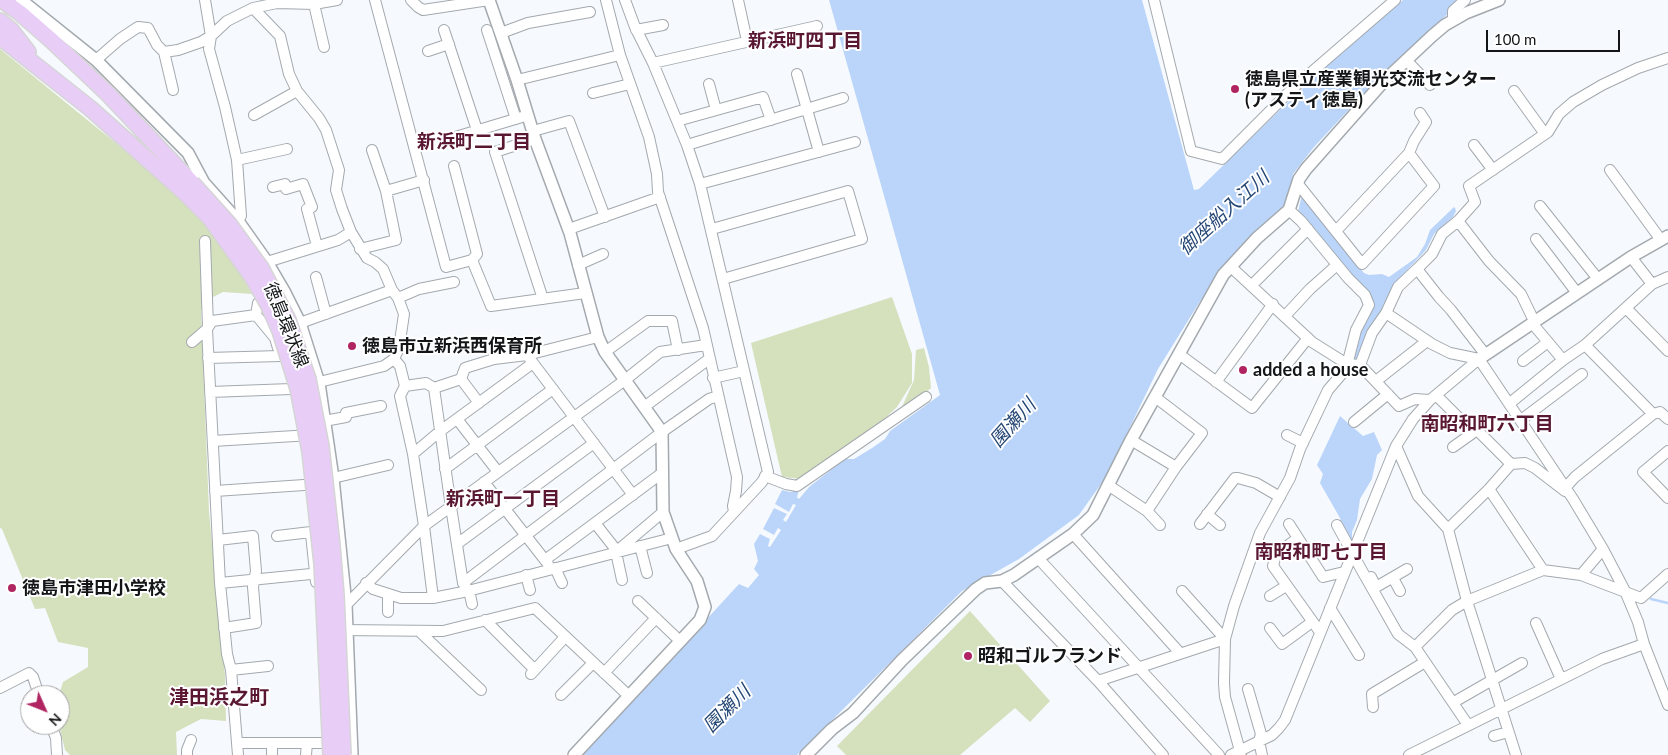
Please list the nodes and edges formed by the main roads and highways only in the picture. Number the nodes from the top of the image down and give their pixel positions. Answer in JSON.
{"nodes":[{"id":1,"x":2,"y":0,"type":"edge"},
{"id":2,"x":0,"y":21,"type":"edge"},
{"id":3,"x":0,"y":37,"type":"edge"},
{"id":4,"x":39,"y":67,"type":"junction"},
{"id":5,"x":188,"y":186,"type":"junction"},
{"id":6,"x":328,"y":749,"type":"edge"},
{"id":7,"x":347,"y":749,"type":"edge"}],
"edges":[{"from":1,"to":5,"type":"main road","name":"徳島環状線"},
{"from":2,"to":4,"type":"main road","name":"徳島環状線"},
{"from":3,"to":4,"type":"main road","name":"徳島環状線"},
{"from":4,"to":5,"type":"main road","name":"徳島環状線"},
{"from":5,"to":6,"type":"main road","name":"徳島環状線","bridge":true},
{"from":5,"to":7,"type":"main road","name":"徳島環状線","bridge":true}]}
